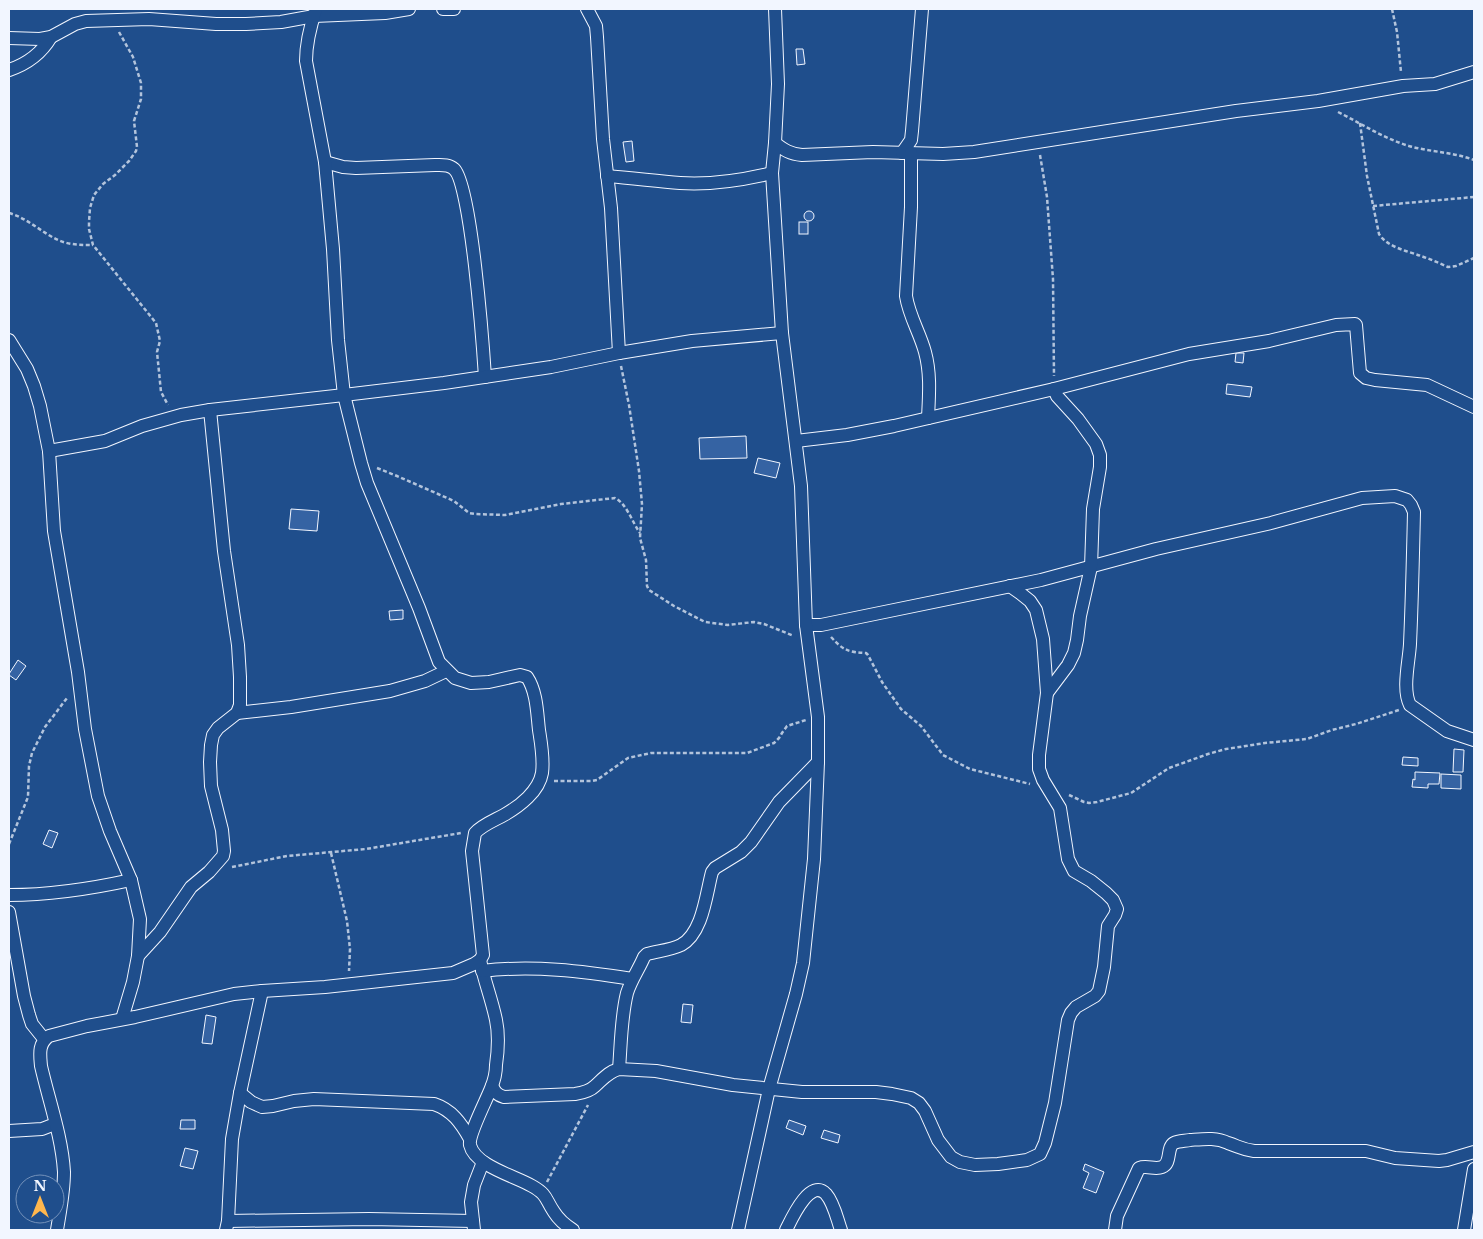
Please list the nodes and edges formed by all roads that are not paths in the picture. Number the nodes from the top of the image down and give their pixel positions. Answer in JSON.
{"nodes":[{"id":1,"x":409,"y":9,"type":"edge"},
{"id":2,"x":443,"y":9,"type":"edge"},
{"id":3,"x":454,"y":9,"type":"edge"},
{"id":4,"x":587,"y":9,"type":"edge"},
{"id":5,"x":775,"y":9,"type":"edge"},
{"id":6,"x":922,"y":9,"type":"edge"},
{"id":7,"x":315,"y":12,"type":"edge"},
{"id":8,"x":146,"y":14,"type":"edge"},
{"id":9,"x":9,"y":38,"type":"edge"},
{"id":10,"x":51,"y":38,"type":"junction"},
{"id":11,"x":9,"y":70,"type":"edge"},
{"id":12,"x":1474,"y":72,"type":"edge"},
{"id":13,"x":775,"y":143,"type":"junction"},
{"id":14,"x":906,"y":153,"type":"junction"},
{"id":15,"x":325,"y":162,"type":"junction"},
{"id":16,"x":772,"y":173,"type":"junction"},
{"id":17,"x":607,"y":176,"type":"junction"},
{"id":18,"x":782,"y":333,"type":"junction"},
{"id":19,"x":9,"y":340,"type":"edge"},
{"id":20,"x":618,"y":352,"type":"junction"},
{"id":21,"x":486,"y":377,"type":"junction"},
{"id":22,"x":1054,"y":389,"type":"junction"},
{"id":23,"x":344,"y":396,"type":"junction"},
{"id":24,"x":1474,"y":407,"type":"edge"},
{"id":25,"x":210,"y":410,"type":"junction"},
{"id":26,"x":928,"y":418,"type":"junction"},
{"id":27,"x":796,"y":441,"type":"junction"},
{"id":28,"x":49,"y":451,"type":"junction"},
{"id":29,"x":1091,"y":567,"type":"junction"},
{"id":30,"x":1010,"y":586,"type":"junction"},
{"id":31,"x":806,"y":625,"type":"junction"},
{"id":32,"x":446,"y":671,"type":"junction"},
{"id":33,"x":1047,"y":693,"type":"junction"},
{"id":34,"x":237,"y":713,"type":"junction"},
{"id":35,"x":1474,"y":740,"type":"edge"},
{"id":36,"x":818,"y":762,"type":"junction"},
{"id":37,"x":131,"y":880,"type":"junction"},
{"id":38,"x":9,"y":895,"type":"edge"},
{"id":39,"x":9,"y":912,"type":"edge"},
{"id":40,"x":138,"y":956,"type":"junction"},
{"id":41,"x":481,"y":966,"type":"junction"},
{"id":42,"x":632,"y":980,"type":"junction"},
{"id":43,"x":262,"y":991,"type":"junction"},
{"id":44,"x":122,"y":1019,"type":"junction"},
{"id":45,"x":44,"y":1039,"type":"junction"},
{"id":46,"x":619,"y":1069,"type":"junction"},
{"id":47,"x":492,"y":1086,"type":"junction"},
{"id":48,"x":769,"y":1089,"type":"junction"},
{"id":49,"x":240,"y":1093,"type":"junction"},
{"id":50,"x":55,"y":1124,"type":"junction"},
{"id":51,"x":9,"y":1131,"type":"edge"},
{"id":52,"x":470,"y":1139,"type":"junction"},
{"id":53,"x":1474,"y":1152,"type":"edge"},
{"id":54,"x":483,"y":1162,"type":"junction"},
{"id":55,"x":1474,"y":1169,"type":"edge"},
{"id":56,"x":227,"y":1226,"type":"edge"},
{"id":57,"x":474,"y":1226,"type":"edge"},
{"id":58,"x":57,"y":1230,"type":"edge"},
{"id":59,"x":573,"y":1230,"type":"edge"},
{"id":60,"x":738,"y":1230,"type":"edge"},
{"id":61,"x":786,"y":1230,"type":"edge"},
{"id":62,"x":841,"y":1230,"type":"edge"},
{"id":63,"x":1115,"y":1230,"type":"edge"},
{"id":64,"x":1464,"y":1230,"type":"edge"}],
"edges":[{"from":1,"to":7,"type":"street"},
{"from":2,"to":3,"type":"street"},
{"from":4,"to":17,"type":"street"},
{"from":5,"to":13,"type":"street"},
{"from":6,"to":14,"type":"street"},
{"from":7,"to":8,"type":"street"},
{"from":7,"to":15,"type":"street"},
{"from":8,"to":10,"type":"street"},
{"from":9,"to":10,"type":"street"},
{"from":10,"to":11,"type":"street"},
{"from":12,"to":14,"type":"street"},
{"from":13,"to":14,"type":"street"},
{"from":13,"to":16,"type":"street"},
{"from":14,"to":26,"type":"street"},
{"from":15,"to":21,"type":"street"},
{"from":15,"to":23,"type":"street"},
{"from":16,"to":17,"type":"street"},
{"from":16,"to":18,"type":"street"},
{"from":17,"to":20,"type":"street"},
{"from":18,"to":20,"type":"street"},
{"from":18,"to":27,"type":"street"},
{"from":19,"to":28,"type":"street"},
{"from":20,"to":21,"type":"street"},
{"from":21,"to":23,"type":"street"},
{"from":22,"to":24,"type":"street"},
{"from":22,"to":26,"type":"street"},
{"from":22,"to":29,"type":"street"},
{"from":23,"to":25,"type":"street"},
{"from":23,"to":32,"type":"street"},
{"from":25,"to":28,"type":"street"},
{"from":25,"to":34,"type":"street"},
{"from":26,"to":27,"type":"street"},
{"from":27,"to":31,"type":"street"},
{"from":28,"to":37,"type":"street"},
{"from":29,"to":30,"type":"street"},
{"from":29,"to":33,"type":"street"},
{"from":29,"to":35,"type":"street"},
{"from":30,"to":31,"type":"street"},
{"from":30,"to":33,"type":"street"},
{"from":31,"to":36,"type":"street"},
{"from":32,"to":34,"type":"street"},
{"from":32,"to":41,"type":"street"},
{"from":33,"to":48,"type":"street"},
{"from":34,"to":40,"type":"street"},
{"from":36,"to":42,"type":"street"},
{"from":36,"to":48,"type":"street"},
{"from":37,"to":38,"type":"street"},
{"from":37,"to":40,"type":"street"},
{"from":39,"to":45,"type":"street"},
{"from":40,"to":44,"type":"street"},
{"from":41,"to":42,"type":"street"},
{"from":41,"to":43,"type":"street"},
{"from":41,"to":47,"type":"street"},
{"from":42,"to":46,"type":"street"},
{"from":43,"to":44,"type":"street"},
{"from":43,"to":49,"type":"street"},
{"from":44,"to":45,"type":"street"},
{"from":45,"to":50,"type":"street"},
{"from":46,"to":47,"type":"street"},
{"from":46,"to":48,"type":"street"},
{"from":47,"to":52,"type":"street"},
{"from":48,"to":60,"type":"street"},
{"from":49,"to":52,"type":"street"},
{"from":49,"to":56,"type":"street"},
{"from":50,"to":51,"type":"street"},
{"from":50,"to":58,"type":"street"},
{"from":52,"to":54,"type":"street"},
{"from":53,"to":63,"type":"street"},
{"from":54,"to":57,"type":"street"},
{"from":54,"to":59,"type":"street"},
{"from":55,"to":64,"type":"street"},
{"from":56,"to":57,"type":"street"},
{"from":61,"to":62,"type":"street"}]}
